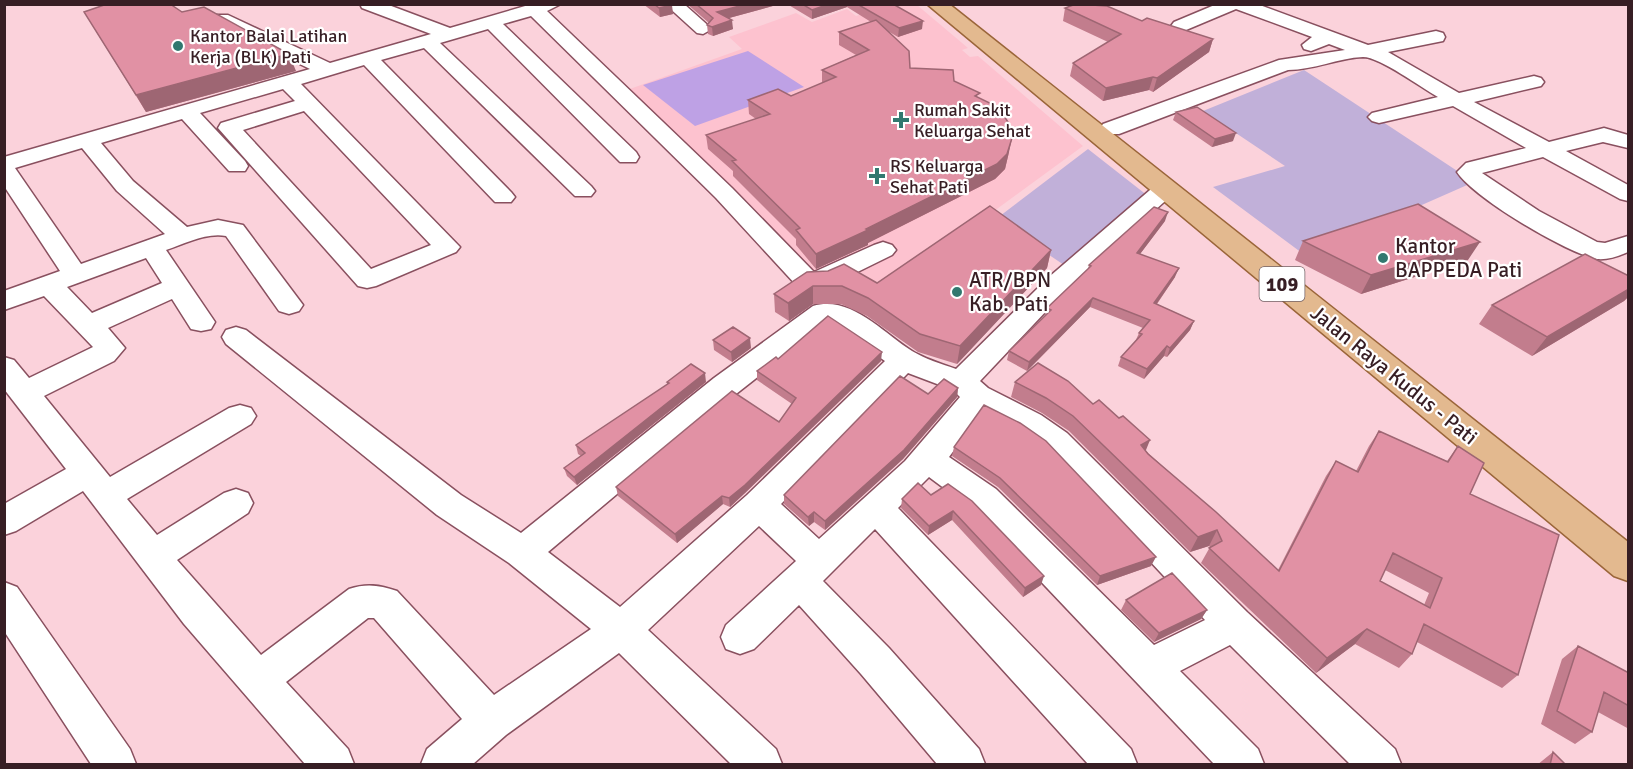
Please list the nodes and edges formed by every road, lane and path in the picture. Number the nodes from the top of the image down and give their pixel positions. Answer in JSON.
{"nodes":[{"id":1,"x":368,"y":4,"type":"edge"},
{"id":2,"x":673,"y":4,"type":"edge"},
{"id":3,"x":936,"y":4,"type":"edge"},
{"id":4,"x":951,"y":4,"type":"edge"},
{"id":5,"x":1229,"y":5,"type":"edge"},
{"id":6,"x":544,"y":7,"type":"edge"},
{"id":7,"x":222,"y":19,"type":"edge"},
{"id":8,"x":492,"y":23,"type":"junction"},
{"id":9,"x":1180,"y":26,"type":"edge"},
{"id":10,"x":704,"y":29,"type":"dead end"},
{"id":11,"x":451,"y":35,"type":"junction"},
{"id":12,"x":1436,"y":38,"type":"dead end"},
{"id":13,"x":1323,"y":39,"type":"junction"},
{"id":14,"x":429,"y":42,"type":"junction"},
{"id":15,"x":1363,"y":51,"type":"junction"},
{"id":16,"x":369,"y":59,"type":"junction"},
{"id":17,"x":1286,"y":64,"type":"junction"},
{"id":18,"x":329,"y":70,"type":"junction"},
{"id":19,"x":288,"y":82,"type":"junction"},
{"id":20,"x":1534,"y":82,"type":"dead end"},
{"id":21,"x":1449,"y":100,"type":"junction"},
{"id":22,"x":309,"y":103,"type":"junction"},
{"id":23,"x":186,"y":111,"type":"junction"},
{"id":24,"x":1379,"y":117,"type":"dead end"},
{"id":25,"x":1111,"y":129,"type":"junction"},
{"id":26,"x":87,"y":140,"type":"junction"},
{"id":27,"x":1629,"y":142,"type":"edge"},
{"id":28,"x":1541,"y":152,"type":"junction"},
{"id":29,"x":628,"y":157,"type":"dead end"},
{"id":30,"x":4,"y":166,"type":"edge"},
{"id":31,"x":1165,"y":189,"type":"junction"},
{"id":32,"x":583,"y":191,"type":"dead end"},
{"id":33,"x":1629,"y":194,"type":"edge"},
{"id":34,"x":503,"y":197,"type":"dead end"},
{"id":35,"x":1629,"y":206,"type":"edge"},
{"id":36,"x":182,"y":236,"type":"junction"},
{"id":37,"x":1629,"y":243,"type":"edge"},
{"id":38,"x":152,"y":248,"type":"junction"},
{"id":39,"x":883,"y":250,"type":"dead end"},
{"id":40,"x":76,"y":275,"type":"junction"},
{"id":41,"x":339,"y":279,"type":"dead end"},
{"id":42,"x":49,"y":285,"type":"junction"},
{"id":43,"x":177,"y":286,"type":"junction"},
{"id":44,"x":7,"y":296,"type":"edge"},
{"id":45,"x":289,"y":305,"type":"dead end"},
{"id":46,"x":201,"y":322,"type":"dead end"},
{"id":47,"x":89,"y":325,"type":"junction"},
{"id":48,"x":236,"y":337,"type":"dead end"},
{"id":49,"x":904,"y":360,"type":"junction"},
{"id":50,"x":14,"y":380,"type":"edge"},
{"id":51,"x":970,"y":388,"type":"junction"},
{"id":52,"x":240,"y":416,"type":"dead end"},
{"id":53,"x":928,"y":459,"type":"junction"},
{"id":54,"x":96,"y":484,"type":"junction"},
{"id":55,"x":236,"y":503,"type":"dead end"},
{"id":56,"x":759,"y":505,"type":"junction"},
{"id":57,"x":876,"y":507,"type":"junction"},
{"id":58,"x":4,"y":521,"type":"edge"},
{"id":59,"x":1629,"y":540,"type":"edge"},
{"id":60,"x":522,"y":552,"type":"junction"},
{"id":61,"x":154,"y":556,"type":"junction"},
{"id":62,"x":1629,"y":564,"type":"edge"},
{"id":63,"x":809,"y":571,"type":"junction"},
{"id":64,"x":4,"y":598,"type":"edge"},
{"id":65,"x":1234,"y":624,"type":"junction"},
{"id":66,"x":621,"y":630,"type":"junction"},
{"id":67,"x":740,"y":637,"type":"dead end"},
{"id":68,"x":1149,"y":667,"type":"junction"},
{"id":69,"x":258,"y":680,"type":"junction"},
{"id":70,"x":491,"y":721,"type":"junction"},
{"id":71,"x":115,"y":765,"type":"edge"},
{"id":72,"x":333,"y":765,"type":"edge"},
{"id":73,"x":442,"y":765,"type":"edge"},
{"id":74,"x":761,"y":765,"type":"edge"},
{"id":75,"x":964,"y":765,"type":"edge"},
{"id":76,"x":1116,"y":765,"type":"edge"},
{"id":77,"x":1243,"y":765,"type":"edge"},
{"id":78,"x":1380,"y":765,"type":"edge"}],
"edges":[{"from":1,"to":11,"type":"street"},
{"from":2,"to":10,"type":"street"},
{"from":3,"to":31,"type":"main road","name":"Jalan Raya Kudus - Pati","number":"109"},
{"from":4,"to":25,"type":"main road","name":"Jalan Raya Kudus - Pati","number":"109"},
{"from":5,"to":9,"type":"street"},
{"from":5,"to":13,"type":"street"},
{"from":6,"to":8,"type":"street"},
{"from":6,"to":39,"type":"street"},
{"from":7,"to":18,"type":"street"},
{"from":8,"to":11,"type":"street"},
{"from":8,"to":29,"type":"street"},
{"from":11,"to":14,"type":"street"},
{"from":12,"to":15,"type":"street"},
{"from":13,"to":15,"type":"street"},
{"from":13,"to":17,"type":"street"},
{"from":14,"to":16,"type":"street"},
{"from":14,"to":32,"type":"street"},
{"from":15,"to":17,"type":"street"},
{"from":15,"to":21,"type":"street"},
{"from":16,"to":18,"type":"street"},
{"from":16,"to":34,"type":"street"},
{"from":17,"to":25,"type":"street"},
{"from":18,"to":19,"type":"street"},
{"from":19,"to":22,"type":"street"},
{"from":19,"to":23,"type":"street"},
{"from":20,"to":21,"type":"street"},
{"from":21,"to":24,"type":"street"},
{"from":21,"to":28,"type":"street"},
{"from":22,"to":22,"type":"street"},
{"from":23,"to":26,"type":"street"},
{"from":23,"to":41,"type":"street"},
{"from":25,"to":59,"type":"main road","name":"Jalan Raya Kudus - Pati","number":"109"},
{"from":26,"to":30,"type":"street"},
{"from":26,"to":36,"type":"street"},
{"from":27,"to":28,"type":"street"},
{"from":28,"to":33,"type":"street"},
{"from":28,"to":35,"type":"street"},
{"from":28,"to":37,"type":"street"},
{"from":30,"to":40,"type":"street"},
{"from":31,"to":51,"type":"street"},
{"from":31,"to":62,"type":"main road","name":"Jalan Raya Kudus - Pati","number":"109"},
{"from":36,"to":38,"type":"street"},
{"from":36,"to":45,"type":"street"},
{"from":38,"to":40,"type":"street"},
{"from":38,"to":43,"type":"street"},
{"from":40,"to":42,"type":"street"},
{"from":42,"to":44,"type":"street"},
{"from":42,"to":47,"type":"street"},
{"from":43,"to":46,"type":"street"},
{"from":43,"to":47,"type":"street"},
{"from":47,"to":50,"type":"street"},
{"from":48,"to":60,"type":"street"},
{"from":49,"to":51,"type":"street"},
{"from":49,"to":56,"type":"street"},
{"from":49,"to":60,"type":"street"},
{"from":50,"to":54,"type":"street"},
{"from":51,"to":53,"type":"street"},
{"from":51,"to":65,"type":"street"},
{"from":52,"to":54,"type":"street"},
{"from":53,"to":57,"type":"street"},
{"from":53,"to":68,"type":"street"},
{"from":54,"to":58,"type":"street"},
{"from":54,"to":61,"type":"street"},
{"from":55,"to":61,"type":"street"},
{"from":56,"to":63,"type":"street"},
{"from":56,"to":66,"type":"street"},
{"from":57,"to":63,"type":"street"},
{"from":57,"to":76,"type":"street"},
{"from":60,"to":66,"type":"street"},
{"from":61,"to":69,"type":"street"},
{"from":63,"to":67,"type":"street"},
{"from":63,"to":75,"type":"street"},
{"from":64,"to":71,"type":"street"},
{"from":65,"to":68,"type":"street"},
{"from":65,"to":78,"type":"street"},
{"from":66,"to":70,"type":"street"},
{"from":66,"to":74,"type":"street"},
{"from":68,"to":77,"type":"street"},
{"from":69,"to":70,"type":"street"},
{"from":69,"to":72,"type":"street"},
{"from":70,"to":73,"type":"street"}]}
